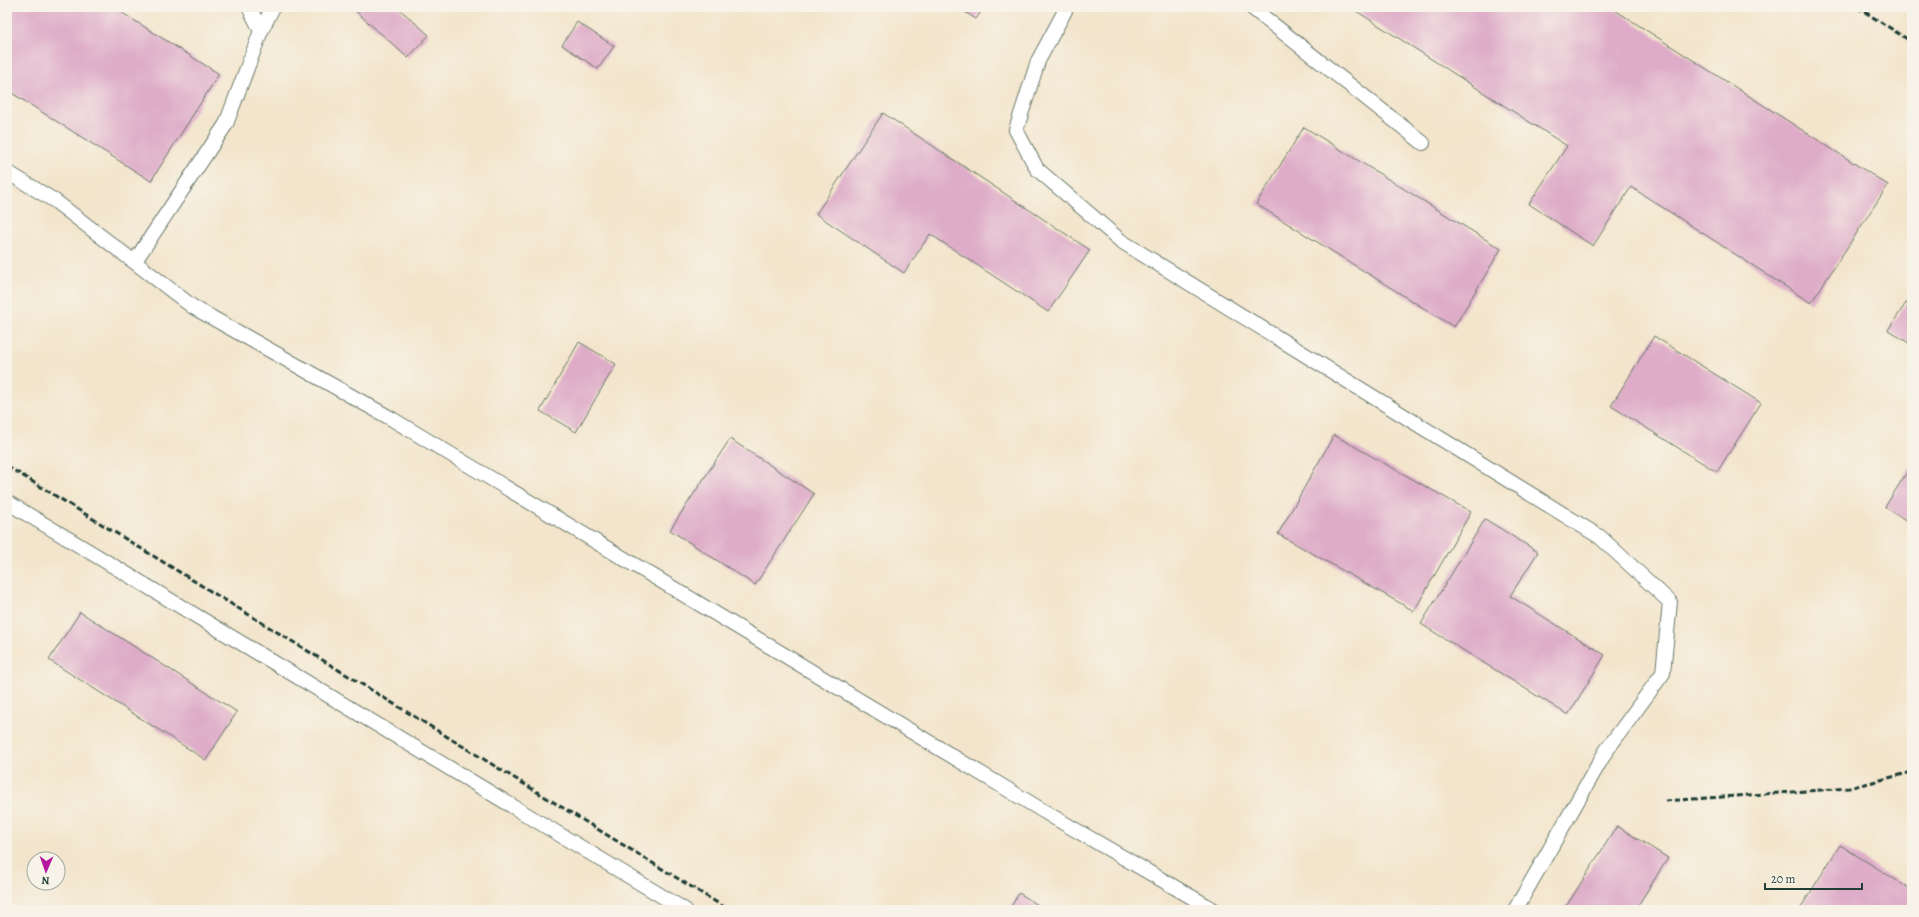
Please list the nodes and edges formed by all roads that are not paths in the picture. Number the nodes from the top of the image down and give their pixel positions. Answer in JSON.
{"nodes":[{"id":1,"x":249,"y":7,"type":"edge"},
{"id":2,"x":273,"y":7,"type":"edge"},
{"id":3,"x":1067,"y":7,"type":"edge"},
{"id":4,"x":1251,"y":7,"type":"edge"},
{"id":5,"x":261,"y":31,"type":"junction"},
{"id":6,"x":1423,"y":143,"type":"dead end"},
{"id":7,"x":7,"y":172,"type":"edge"},
{"id":8,"x":135,"y":261,"type":"junction"},
{"id":9,"x":7,"y":502,"type":"edge"},
{"id":10,"x":685,"y":910,"type":"edge"},
{"id":11,"x":1214,"y":910,"type":"edge"},
{"id":12,"x":1514,"y":910,"type":"edge"}],
"edges":[{"from":1,"to":5,"type":"lane"},
{"from":2,"to":5,"type":"lane"},
{"from":3,"to":12,"type":"lane"},
{"from":4,"to":6,"type":"lane"},
{"from":5,"to":8,"type":"lane"},
{"from":7,"to":8,"type":"lane"},
{"from":8,"to":11,"type":"lane"},
{"from":9,"to":10,"type":"lane"}]}
